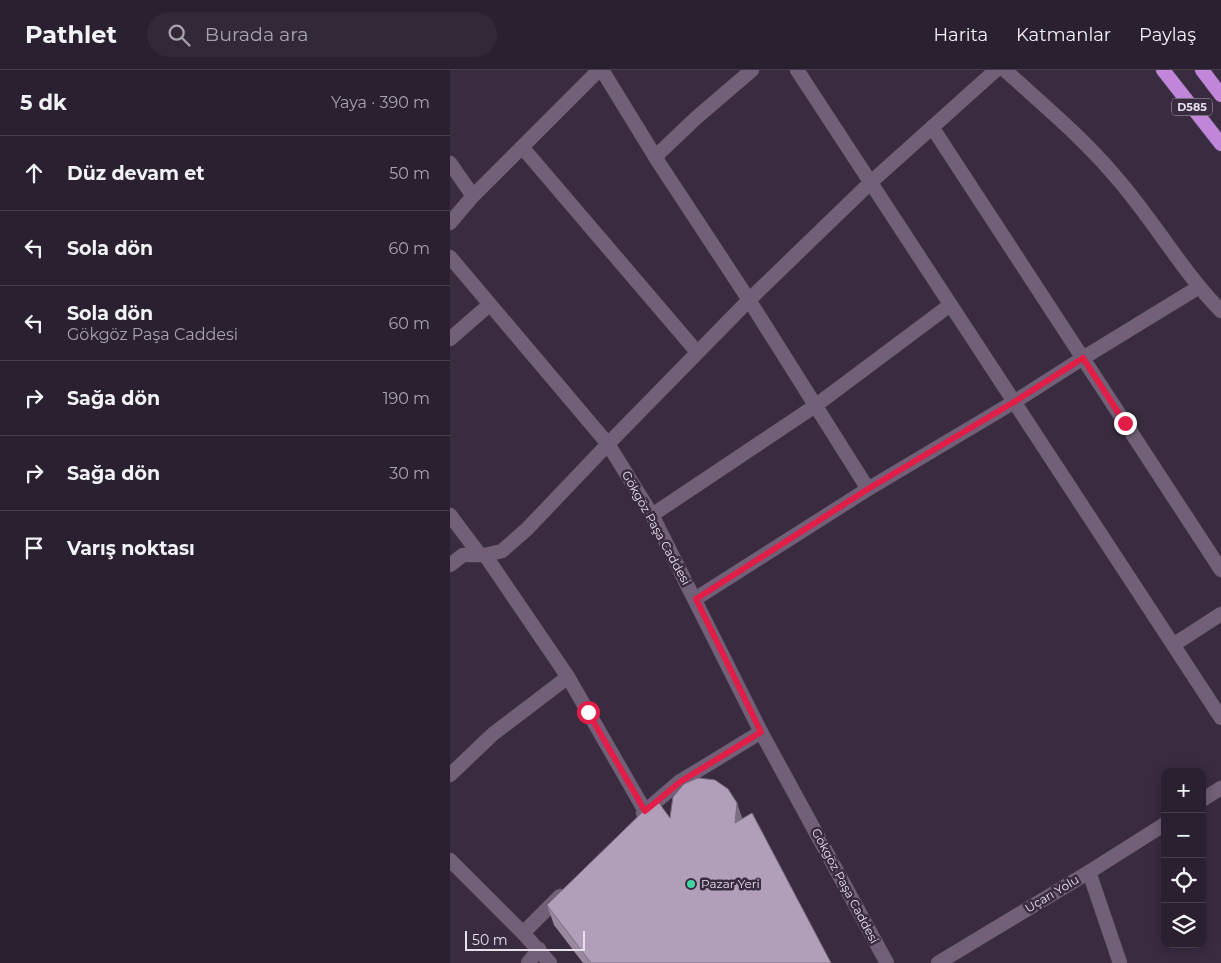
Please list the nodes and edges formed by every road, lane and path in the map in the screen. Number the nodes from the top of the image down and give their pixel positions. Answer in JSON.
{"nodes":[{"id":1,"x":601,"y":70,"type":"edge"},
{"id":2,"x":752,"y":70,"type":"edge"},
{"id":3,"x":797,"y":70,"type":"edge"},
{"id":4,"x":996,"y":70,"type":"edge"},
{"id":5,"x":1005,"y":70,"type":"edge"},
{"id":6,"x":1163,"y":70,"type":"edge"},
{"id":7,"x":1202,"y":70,"type":"edge"},
{"id":8,"x":1221,"y":95,"type":"edge"},
{"id":9,"x":932,"y":127,"type":"junction"},
{"id":10,"x":1221,"y":144,"type":"edge"},
{"id":11,"x":522,"y":147,"type":"junction"},
{"id":12,"x":655,"y":157,"type":"junction"},
{"id":13,"x":450,"y":163,"type":"edge"},
{"id":14,"x":870,"y":183,"type":"junction"},
{"id":15,"x":472,"y":196,"type":"junction"},
{"id":16,"x":450,"y":223,"type":"edge"},
{"id":17,"x":450,"y":257,"type":"edge"},
{"id":18,"x":1199,"y":287,"type":"junction"},
{"id":19,"x":749,"y":300,"type":"junction"},
{"id":20,"x":489,"y":304,"type":"junction"},
{"id":21,"x":950,"y":304,"type":"junction"},
{"id":22,"x":1221,"y":311,"type":"edge"},
{"id":23,"x":450,"y":338,"type":"edge"},
{"id":24,"x":697,"y":352,"type":"junction"},
{"id":25,"x":1083,"y":358,"type":"junction"},
{"id":26,"x":1014,"y":402,"type":"junction"},
{"id":27,"x":815,"y":406,"type":"junction"},
{"id":28,"x":608,"y":444,"type":"junction"},
{"id":29,"x":868,"y":489,"type":"junction"},
{"id":30,"x":450,"y":515,"type":"edge"},
{"id":31,"x":652,"y":515,"type":"junction"},
{"id":32,"x":483,"y":555,"type":"junction"},
{"id":33,"x":450,"y":565,"type":"edge"},
{"id":34,"x":1221,"y":570,"type":"edge"},
{"id":35,"x":696,"y":599,"type":"junction"},
{"id":36,"x":1221,"y":614,"type":"edge"},
{"id":37,"x":1173,"y":645,"type":"junction"},
{"id":38,"x":568,"y":677,"type":"junction"},
{"id":39,"x":1221,"y":718,"type":"edge"},
{"id":40,"x":761,"y":732,"type":"junction"},
{"id":41,"x":450,"y":775,"type":"edge"},
{"id":42,"x":1221,"y":788,"type":"edge"},
{"id":43,"x":1206,"y":797,"type":"edge"},
{"id":44,"x":645,"y":811,"type":"junction"},
{"id":45,"x":631,"y":825,"type":"edge"},
{"id":46,"x":1161,"y":827,"type":"edge"},
{"id":47,"x":450,"y":860,"type":"edge"},
{"id":48,"x":1089,"y":872,"type":"junction"},
{"id":49,"x":571,"y":886,"type":"edge"},
{"id":50,"x":524,"y":933,"type":"junction"},
{"id":51,"x":539,"y":949,"type":"junction"},
{"id":52,"x":528,"y":963,"type":"edge"},
{"id":53,"x":550,"y":963,"type":"edge"},
{"id":54,"x":887,"y":963,"type":"edge"},
{"id":55,"x":938,"y":963,"type":"edge"},
{"id":56,"x":1120,"y":963,"type":"edge"}],
"edges":[{"from":1,"to":11,"type":"street"},
{"from":1,"to":12,"type":"street"},
{"from":2,"to":12,"type":"street"},
{"from":3,"to":14,"type":"street"},
{"from":4,"to":9,"type":"street"},
{"from":5,"to":18,"type":"street"},
{"from":6,"to":10,"type":"highway","number":"D585"},
{"from":7,"to":8,"type":"highway","number":"D585"},
{"from":9,"to":14,"type":"street"},
{"from":9,"to":25,"type":"street"},
{"from":11,"to":15,"type":"street"},
{"from":11,"to":24,"type":"street"},
{"from":12,"to":19,"type":"street"},
{"from":13,"to":15,"type":"street"},
{"from":14,"to":19,"type":"street"},
{"from":14,"to":21,"type":"street"},
{"from":15,"to":16,"type":"street"},
{"from":17,"to":20,"type":"street","name":"Gökgöz Paşa Caddesi"},
{"from":18,"to":22,"type":"street"},
{"from":18,"to":25,"type":"street"},
{"from":19,"to":24,"type":"street"},
{"from":19,"to":27,"type":"street"},
{"from":20,"to":23,"type":"street"},
{"from":20,"to":28,"type":"street","name":"Gökgöz Paşa Caddesi"},
{"from":21,"to":26,"type":"street"},
{"from":21,"to":27,"type":"street"},
{"from":24,"to":28,"type":"street"},
{"from":25,"to":26,"type":"street"},
{"from":25,"to":34,"type":"street"},
{"from":26,"to":29,"type":"street"},
{"from":26,"to":37,"type":"street"},
{"from":27,"to":29,"type":"street"},
{"from":27,"to":31,"type":"street"},
{"from":28,"to":31,"type":"street","name":"Gökgöz Paşa Caddesi"},
{"from":28,"to":32,"type":"street"},
{"from":29,"to":35,"type":"street"},
{"from":30,"to":32,"type":"street"},
{"from":31,"to":35,"type":"street","name":"Gökgöz Paşa Caddesi"},
{"from":32,"to":33,"type":"street"},
{"from":32,"to":38,"type":"street"},
{"from":35,"to":40,"type":"street","name":"Gökgöz Paşa Caddesi"},
{"from":36,"to":37,"type":"street"},
{"from":37,"to":39,"type":"street"},
{"from":38,"to":41,"type":"street"},
{"from":38,"to":44,"type":"street"},
{"from":40,"to":44,"type":"street"},
{"from":40,"to":54,"type":"street","name":"Gökgöz Paşa Caddesi"},
{"from":42,"to":43,"type":"street"},
{"from":44,"to":45,"type":"street"},
{"from":46,"to":48,"type":"street","name":"Uçarı Yolu"},
{"from":47,"to":50,"type":"street"},
{"from":48,"to":55,"type":"street","name":"Uçarı Yolu"},
{"from":48,"to":56,"type":"street"},
{"from":49,"to":50,"type":"street"},
{"from":50,"to":51,"type":"street"},
{"from":51,"to":52,"type":"street"},
{"from":51,"to":53,"type":"street"}]}
